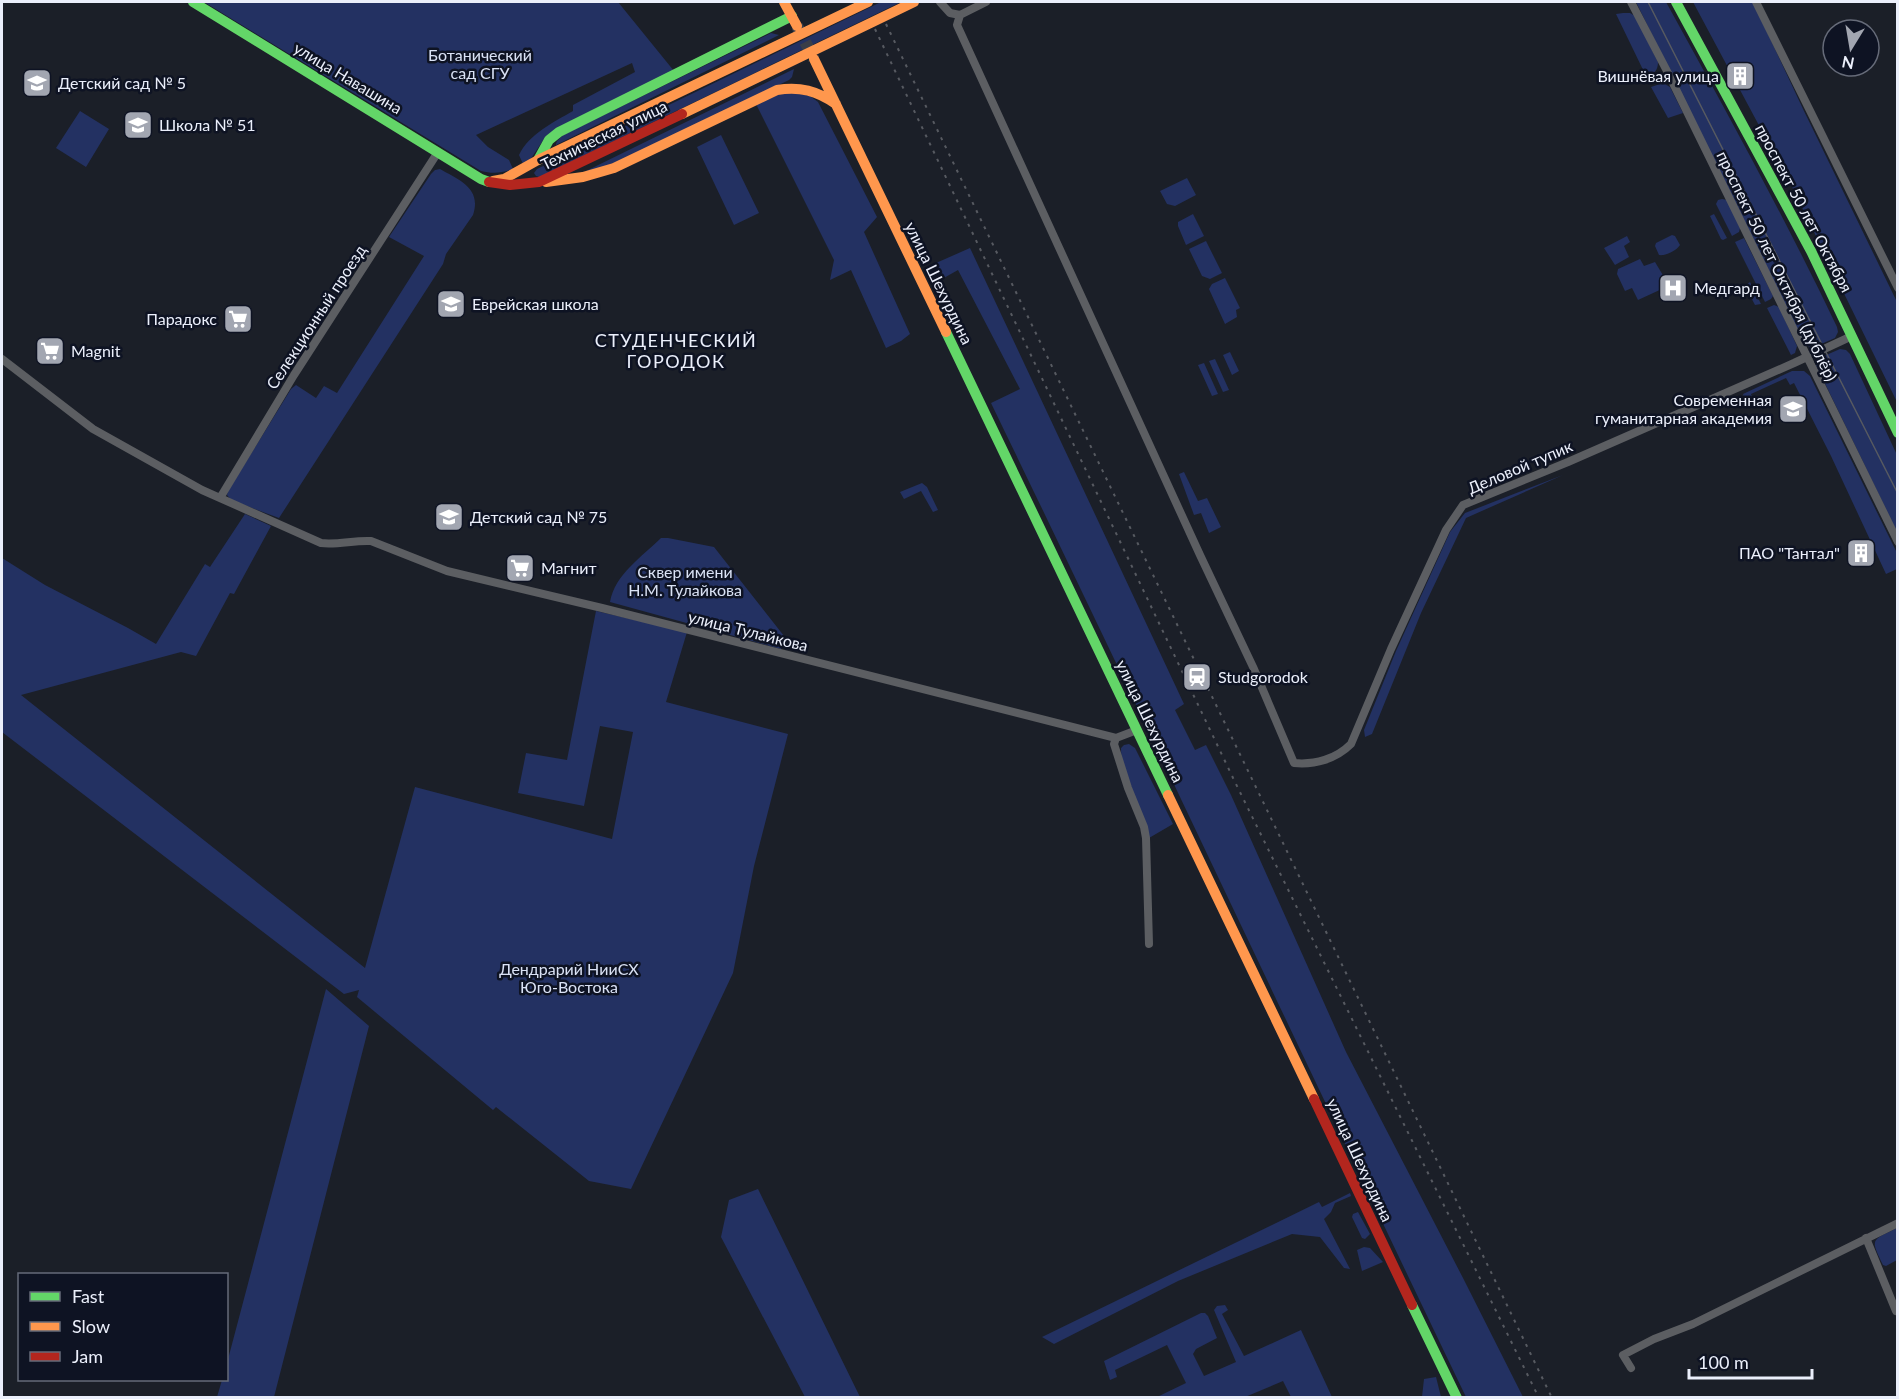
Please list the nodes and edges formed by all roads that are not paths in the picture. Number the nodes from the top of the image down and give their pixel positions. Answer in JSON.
{"nodes":[{"id":1,"x":192,"y":2,"type":"edge"},
{"id":2,"x":784,"y":2,"type":"edge"},
{"id":3,"x":868,"y":2,"type":"edge"},
{"id":4,"x":914,"y":2,"type":"edge"},
{"id":5,"x":940,"y":2,"type":"edge"},
{"id":6,"x":986,"y":2,"type":"edge"},
{"id":7,"x":1631,"y":2,"type":"edge"},
{"id":8,"x":1676,"y":2,"type":"edge"},
{"id":9,"x":1756,"y":2,"type":"edge"},
{"id":10,"x":960,"y":15,"type":"junction"},
{"id":11,"x":814,"y":59,"type":"tunnel mouth"},
{"id":12,"x":836,"y":104,"type":"junction"},
{"id":13,"x":438,"y":152,"type":"junction"},
{"id":14,"x":534,"y":162,"type":"junction"},
{"id":15,"x":487,"y":182,"type":"junction"},
{"id":16,"x":537,"y":182,"type":"junction"},
{"id":17,"x":1898,"y":288,"type":"edge"},
{"id":18,"x":1852,"y":336,"type":"junction"},
{"id":19,"x":1807,"y":357,"type":"junction"},
{"id":20,"x":2,"y":359,"type":"edge"},
{"id":21,"x":1898,"y":433,"type":"edge"},
{"id":22,"x":220,"y":498,"type":"junction"},
{"id":23,"x":1898,"y":543,"type":"edge"},
{"id":24,"x":1137,"y":730,"type":"junction"},
{"id":25,"x":1116,"y":738,"type":"junction"},
{"id":26,"x":1149,"y":944,"type":"dead end"},
{"id":27,"x":1898,"y":1223,"type":"edge"},
{"id":28,"x":1866,"y":1238,"type":"junction"},
{"id":29,"x":1897,"y":1310,"type":"edge"},
{"id":30,"x":1631,"y":1368,"type":"dead end"},
{"id":31,"x":1457,"y":1398,"type":"edge"}],
"edges":[{"from":1,"to":13,"type":"main road","name":"улица Навашина"},
{"from":2,"to":14,"type":"main road"},
{"from":3,"to":14,"type":"main road","name":"Техническая улица"},
{"from":4,"to":16,"type":"main road","name":"Техническая улица"},
{"from":5,"to":10,"type":"street"},
{"from":6,"to":10,"type":"street"},
{"from":7,"to":19,"type":"street","name":"проспект 50 лет Октября (дублёр)"},
{"from":8,"to":18,"type":"main road","name":"проспект 50 лет Октября"},
{"from":9,"to":17,"type":"street"},
{"from":10,"to":19,"type":"street","name":"Деловой тупик"},
{"from":11,"to":12,"type":"main road","name":"улица Шехурдина"},
{"from":12,"to":16,"type":"main road"},
{"from":12,"to":24,"type":"main road","name":"улица Шехурдина"},
{"from":13,"to":15,"type":"main road","name":"улица Навашина"},
{"from":13,"to":22,"type":"street","name":"Селекционный проезд"},
{"from":14,"to":15,"type":"main road","name":"Техническая улица"},
{"from":14,"to":16,"type":"street"},
{"from":15,"to":16,"type":"main road","name":"Техническая улица"},
{"from":18,"to":19,"type":"street","name":"Деловой тупик"},
{"from":18,"to":21,"type":"main road","name":"проспект 50 лет Октября"},
{"from":19,"to":23,"type":"street","name":"проспект 50 лет Октября (дублёр)"},
{"from":20,"to":22,"type":"street","name":"улица Тулайкова"},
{"from":22,"to":25,"type":"street","name":"улица Тулайкова"},
{"from":24,"to":25,"type":"street"},
{"from":24,"to":31,"type":"main road","name":"улица Шехурдина"},
{"from":25,"to":26,"type":"street"},
{"from":27,"to":28,"type":"street"},
{"from":28,"to":29,"type":"street"},
{"from":28,"to":30,"type":"street"}]}
